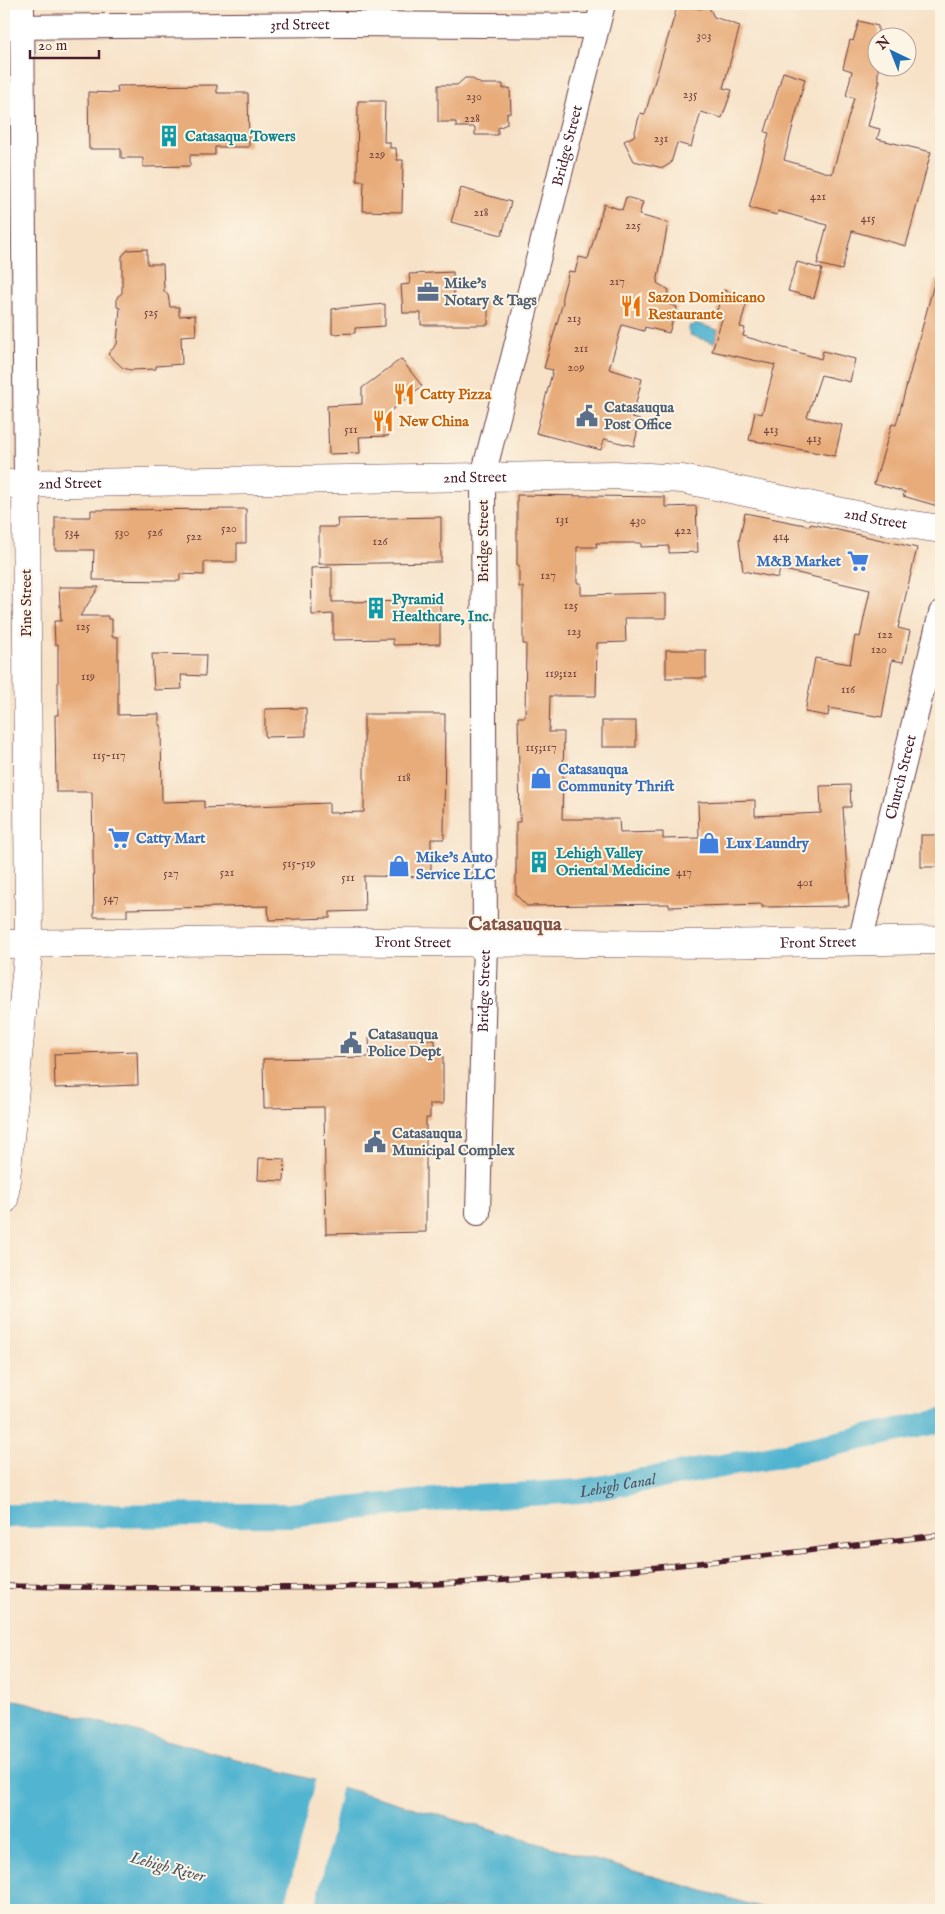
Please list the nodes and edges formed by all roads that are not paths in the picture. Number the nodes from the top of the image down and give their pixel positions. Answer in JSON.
{"nodes":[{"id":1,"x":600,"y":15,"type":"edge"},
{"id":2,"x":16,"y":19,"type":"edge"},
{"id":3,"x":483,"y":476,"type":"junction"},
{"id":4,"x":15,"y":484,"type":"edge"},
{"id":5,"x":941,"y":529,"type":"edge"},
{"id":6,"x":941,"y":613,"type":"edge"},
{"id":7,"x":941,"y":940,"type":"edge"},
{"id":8,"x":860,"y":942,"type":"junction"},
{"id":9,"x":485,"y":943,"type":"junction"},
{"id":10,"x":16,"y":944,"type":"edge"},
{"id":11,"x":4,"y":1200,"type":"edge"},
{"id":12,"x":478,"y":1213,"type":"dead end"}],
"edges":[{"from":1,"to":2,"type":"street","name":"3rd Street"},
{"from":1,"to":3,"type":"street","name":"Bridge Street"},
{"from":2,"to":4,"type":"street","name":"Pine Street"},
{"from":3,"to":4,"type":"main road","name":"2nd Street"},
{"from":3,"to":5,"type":"main road","name":"2nd Street"},
{"from":3,"to":9,"type":"street","name":"Bridge Street"},
{"from":4,"to":10,"type":"main road","name":"Pine Street"},
{"from":6,"to":8,"type":"street","name":"Church Street"},
{"from":7,"to":8,"type":"main road","name":"Front Street"},
{"from":8,"to":9,"type":"main road","name":"Front Street"},
{"from":9,"to":10,"type":"main road","name":"Front Street"},
{"from":9,"to":12,"type":"street","name":"Bridge Street"},
{"from":10,"to":11,"type":"main road","name":"Pine Street"}]}
